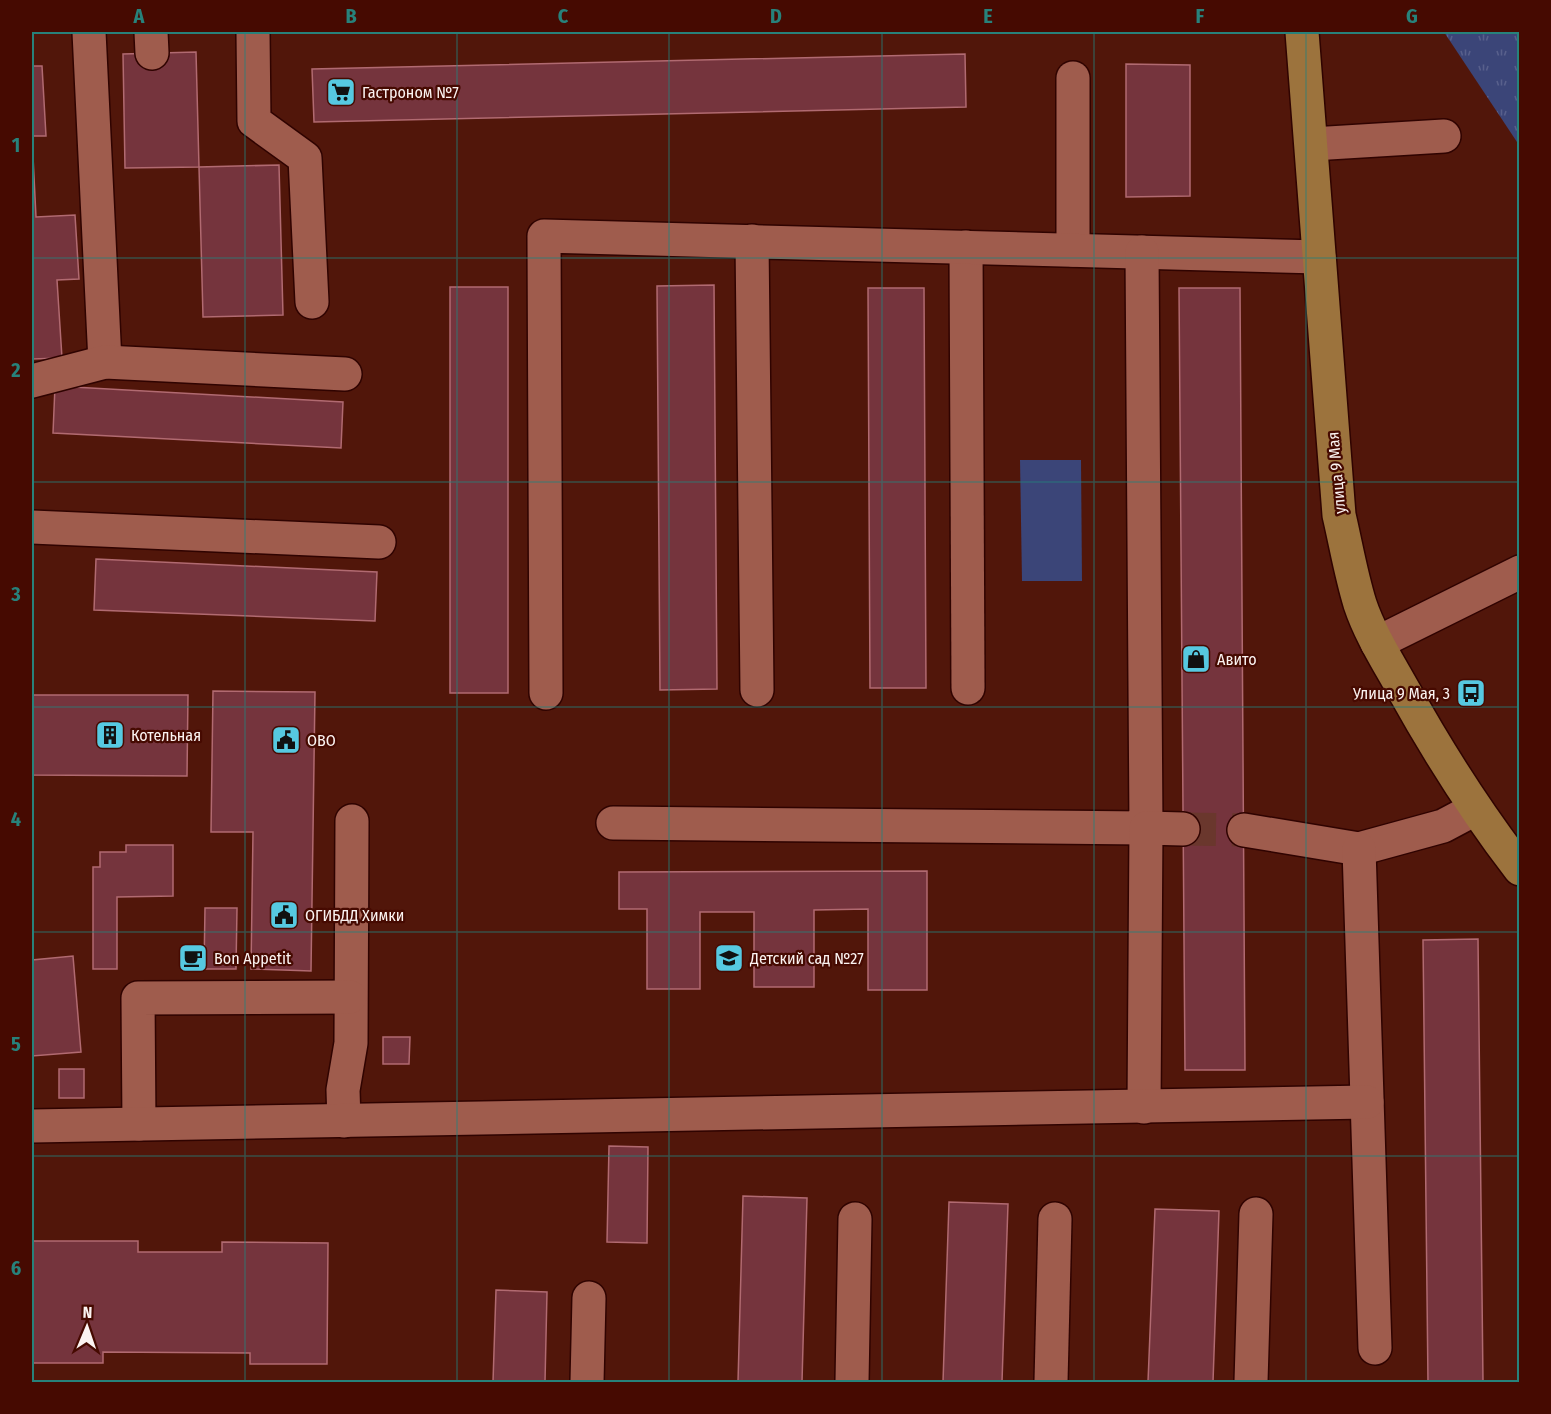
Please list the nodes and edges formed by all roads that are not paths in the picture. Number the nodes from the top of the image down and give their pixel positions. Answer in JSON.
{"nodes":[{"id":1,"x":88,"y":32,"type":"edge"},
{"id":2,"x":253,"y":32,"type":"edge"},
{"id":3,"x":1302,"y":32,"type":"edge"},
{"id":4,"x":1073,"y":78,"type":"dead end"},
{"id":5,"x":1444,"y":136,"type":"dead end"},
{"id":6,"x":1312,"y":144,"type":"junction"},
{"id":7,"x":752,"y":241,"type":"junction"},
{"id":8,"x":966,"y":247,"type":"junction"},
{"id":9,"x":1073,"y":250,"type":"junction"},
{"id":10,"x":1142,"y":252,"type":"junction"},
{"id":11,"x":1319,"y":256,"type":"junction"},
{"id":12,"x":312,"y":302,"type":"dead end"},
{"id":13,"x":105,"y":362,"type":"junction"},
{"id":14,"x":345,"y":374,"type":"dead end"},
{"id":15,"x":32,"y":381,"type":"edge"},
{"id":16,"x":32,"y":527,"type":"edge"},
{"id":17,"x":379,"y":542,"type":"dead end"},
{"id":18,"x":1520,"y":573,"type":"edge"},
{"id":19,"x":1377,"y":643,"type":"junction"},
{"id":20,"x":968,"y":688,"type":"dead end"},
{"id":21,"x":757,"y":690,"type":"dead end"},
{"id":22,"x":546,"y":693,"type":"dead end"},
{"id":23,"x":1475,"y":809,"type":"junction"},
{"id":24,"x":352,"y":821,"type":"dead end"},
{"id":25,"x":613,"y":823,"type":"dead end"},
{"id":26,"x":1146,"y":828,"type":"junction"},
{"id":27,"x":1183,"y":829,"type":"tunnel mouth"},
{"id":28,"x":1244,"y":830,"type":"tunnel mouth"},
{"id":29,"x":1359,"y":849,"type":"junction"},
{"id":30,"x":1519,"y":868,"type":"edge"},
{"id":31,"x":350,"y":997,"type":"junction"},
{"id":32,"x":1367,"y":1102,"type":"junction"},
{"id":33,"x":1144,"y":1107,"type":"junction"},
{"id":34,"x":344,"y":1120,"type":"junction"},
{"id":35,"x":139,"y":1124,"type":"junction"},
{"id":36,"x":32,"y":1126,"type":"edge"},
{"id":37,"x":1256,"y":1214,"type":"dead end"},
{"id":38,"x":855,"y":1219,"type":"dead end"},
{"id":39,"x":1055,"y":1219,"type":"dead end"},
{"id":40,"x":589,"y":1298,"type":"dead end"},
{"id":41,"x":1375,"y":1348,"type":"dead end"},
{"id":42,"x":587,"y":1383,"type":"edge"},
{"id":43,"x":852,"y":1383,"type":"edge"},
{"id":44,"x":1051,"y":1383,"type":"edge"},
{"id":45,"x":1251,"y":1383,"type":"edge"}],
"edges":[{"from":1,"to":13,"type":"street"},
{"from":2,"to":12,"type":"street"},
{"from":3,"to":6,"type":"main road","name":"улица 9 Мая"},
{"from":4,"to":9,"type":"street"},
{"from":5,"to":6,"type":"street"},
{"from":6,"to":11,"type":"main road","name":"улица 9 Мая"},
{"from":7,"to":8,"type":"street"},
{"from":7,"to":21,"type":"street"},
{"from":7,"to":22,"type":"street"},
{"from":8,"to":9,"type":"street"},
{"from":8,"to":20,"type":"street"},
{"from":9,"to":10,"type":"street"},
{"from":10,"to":11,"type":"street"},
{"from":10,"to":26,"type":"street"},
{"from":11,"to":19,"type":"main road","name":"улица 9 Мая"},
{"from":13,"to":14,"type":"street"},
{"from":13,"to":15,"type":"street"},
{"from":16,"to":17,"type":"street"},
{"from":18,"to":19,"type":"street"},
{"from":19,"to":23,"type":"main road","name":"улица 9 Мая"},
{"from":23,"to":29,"type":"street"},
{"from":23,"to":30,"type":"main road","name":"улица 9 Мая"},
{"from":24,"to":31,"type":"street"},
{"from":25,"to":26,"type":"street"},
{"from":26,"to":27,"type":"street"},
{"from":26,"to":33,"type":"street"},
{"from":28,"to":29,"type":"street"},
{"from":29,"to":32,"type":"street"},
{"from":31,"to":34,"type":"street"},
{"from":31,"to":35,"type":"street"},
{"from":32,"to":33,"type":"street"},
{"from":32,"to":41,"type":"street"},
{"from":33,"to":34,"type":"street"},
{"from":34,"to":35,"type":"street"},
{"from":35,"to":36,"type":"street"},
{"from":37,"to":45,"type":"street"},
{"from":38,"to":43,"type":"street"},
{"from":39,"to":44,"type":"street"},
{"from":40,"to":42,"type":"street"}]}
